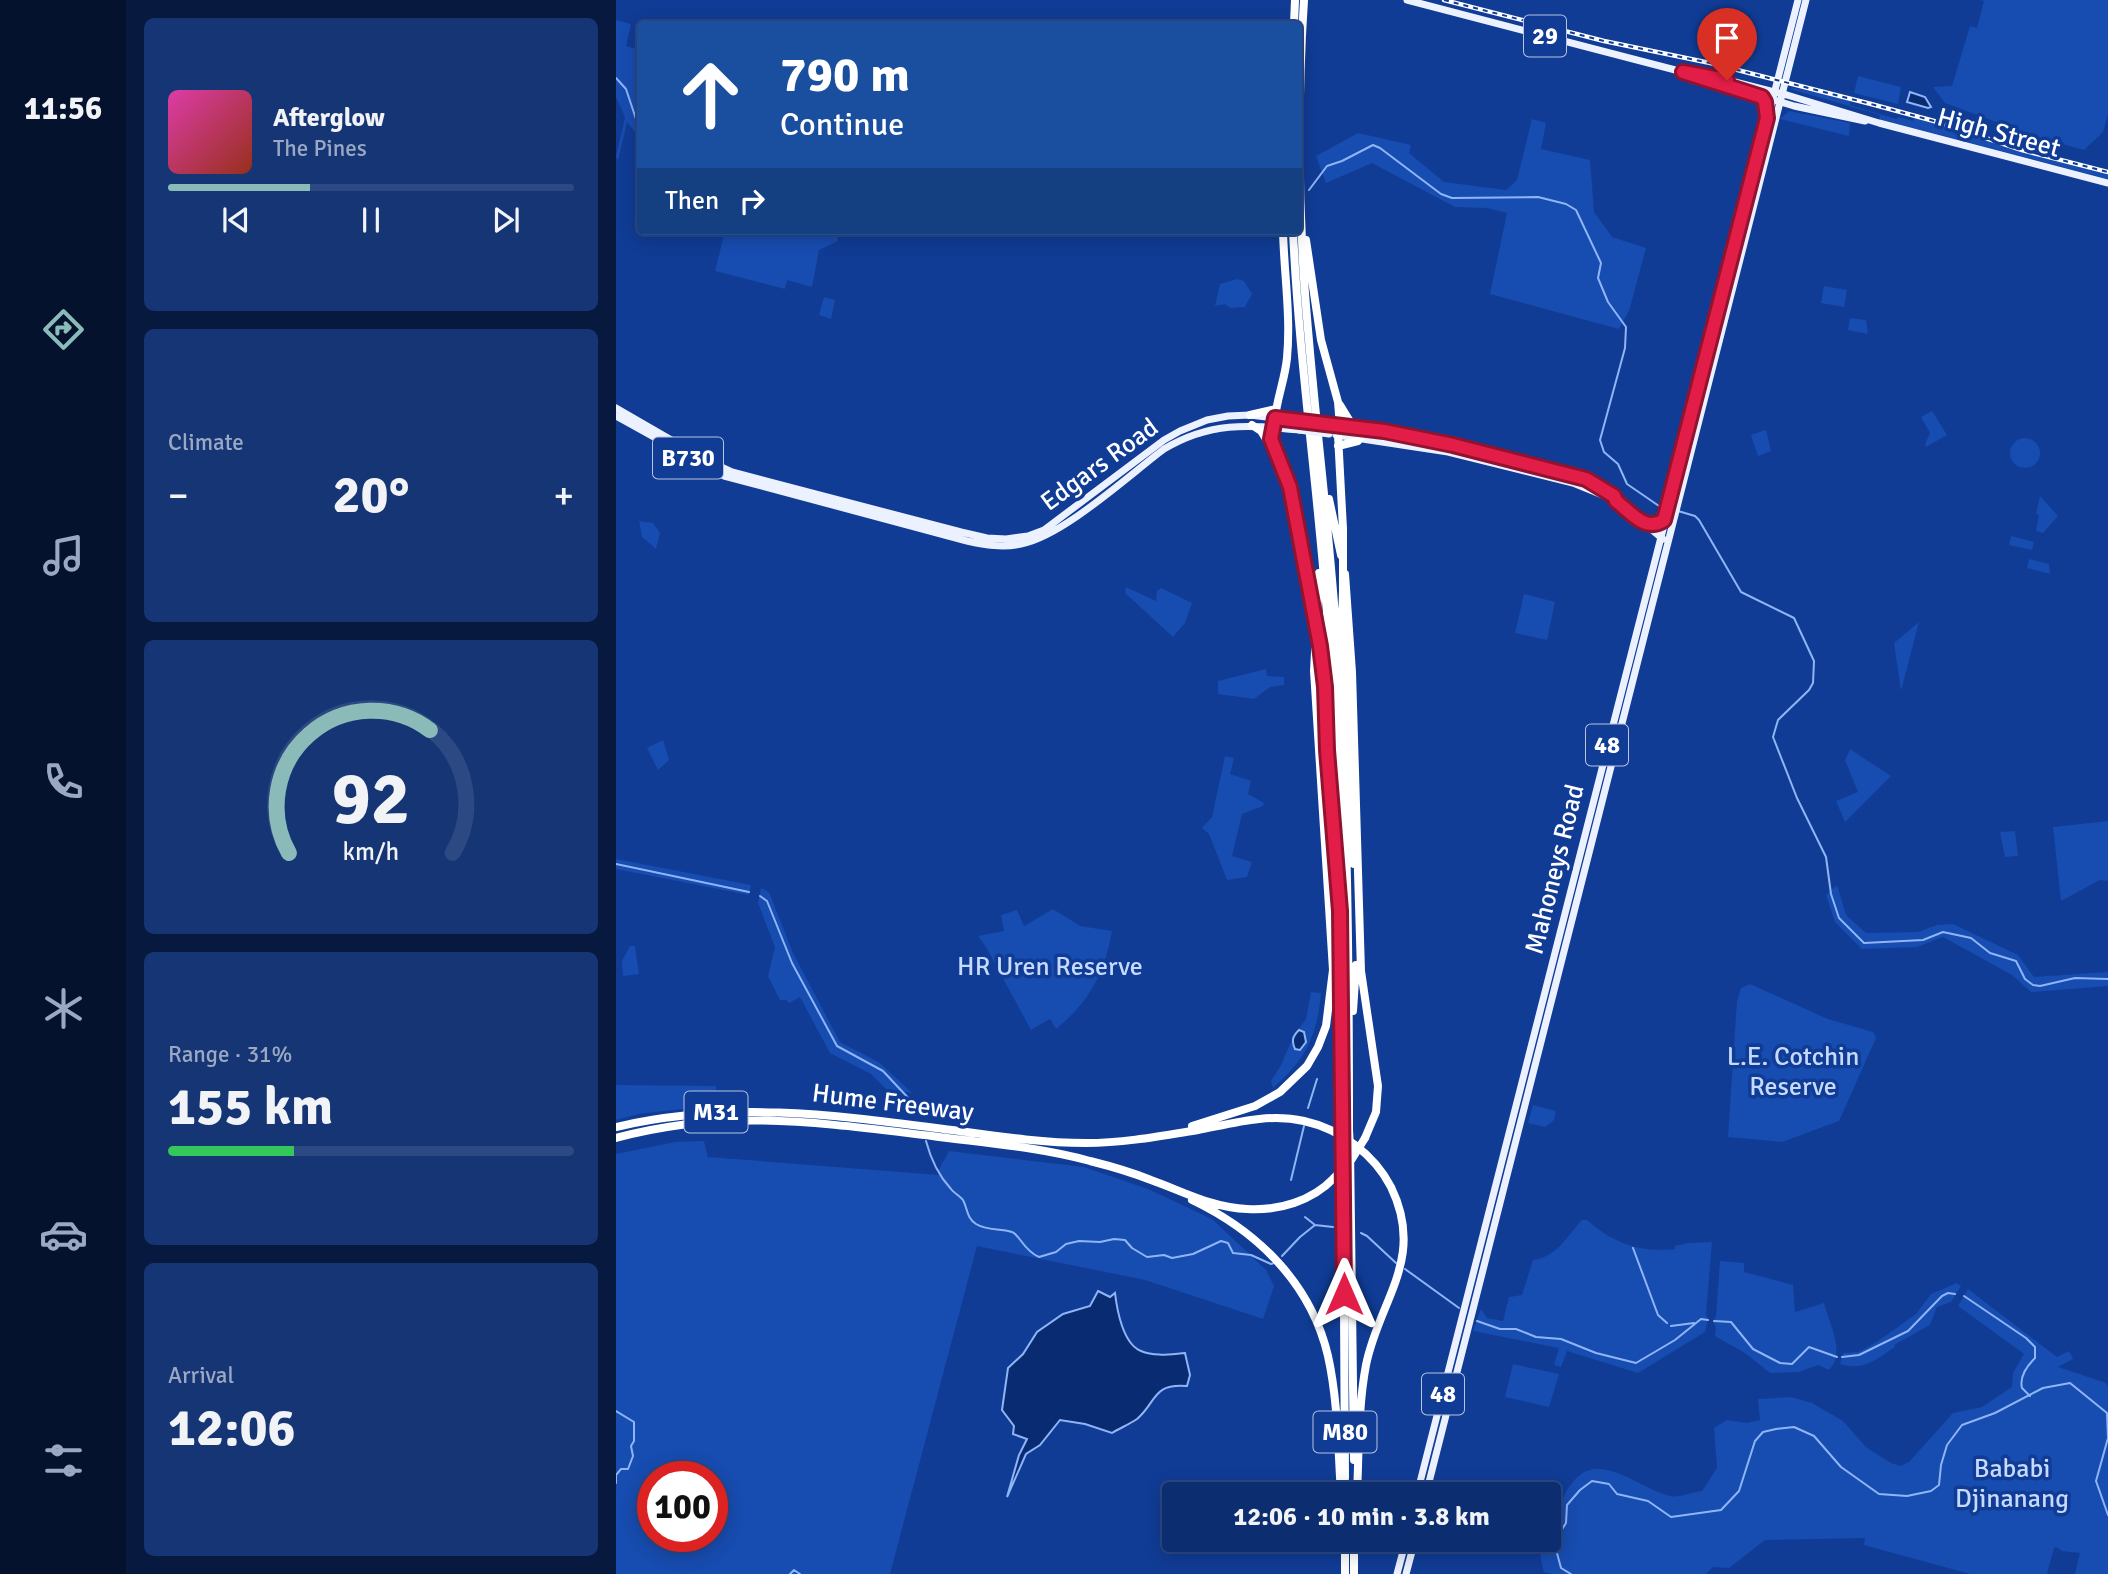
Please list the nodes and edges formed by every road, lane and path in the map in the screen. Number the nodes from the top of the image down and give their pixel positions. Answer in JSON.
{"nodes":[{"id":1,"x":1295,"y":0,"type":"edge"},
{"id":2,"x":1304,"y":0,"type":"edge"},
{"id":3,"x":1407,"y":0,"type":"edge"},
{"id":4,"x":1798,"y":0,"type":"edge"},
{"id":5,"x":1806,"y":0,"type":"edge"},
{"id":6,"x":1294,"y":21,"type":"edge"},
{"id":7,"x":1302,"y":36,"type":"edge"},
{"id":8,"x":1683,"y":72,"type":"junction"},
{"id":9,"x":1762,"y":97,"type":"junction"},
{"id":10,"x":1777,"y":97,"type":"junction"},
{"id":11,"x":1794,"y":106,"type":"junction"},
{"id":12,"x":1777,"y":112,"type":"junction"},
{"id":13,"x":1767,"y":118,"type":"junction"},
{"id":14,"x":1879,"y":123,"type":"junction"},
{"id":15,"x":1767,"y":134,"type":"junction"},
{"id":16,"x":2108,"y":183,"type":"edge"},
{"id":17,"x":1302,"y":204,"type":"edge"},
{"id":18,"x":1302,"y":227,"type":"edge"},
{"id":19,"x":1283,"y":235,"type":"edge"},
{"id":20,"x":1293,"y":235,"type":"edge"},
{"id":21,"x":1338,"y":402,"type":"junction"},
{"id":22,"x":616,"y":408,"type":"edge"},
{"id":23,"x":1275,"y":414,"type":"junction"},
{"id":24,"x":616,"y":415,"type":"edge"},
{"id":25,"x":1250,"y":415,"type":"joint"},
{"id":26,"x":1252,"y":425,"type":"junction"},
{"id":27,"x":1272,"y":427,"type":"junction"},
{"id":28,"x":1354,"y":428,"type":"junction"},
{"id":29,"x":1335,"y":431,"type":"junction"},
{"id":30,"x":1360,"y":438,"type":"junction"},
{"id":31,"x":1338,"y":446,"type":"junction"},
{"id":32,"x":1320,"y":452,"type":"junction"},
{"id":33,"x":1277,"y":455,"type":"junction"},
{"id":34,"x":1317,"y":493,"type":"junction"},
{"id":35,"x":1616,"y":501,"type":"junction"},
{"id":36,"x":1667,"y":518,"type":"junction"},
{"id":37,"x":1645,"y":524,"type":"junction"},
{"id":38,"x":1663,"y":542,"type":"junction"},
{"id":39,"x":1343,"y":591,"type":"junction"},
{"id":40,"x":1327,"y":750,"type":"junction"},
{"id":41,"x":1340,"y":911,"type":"junction"},
{"id":42,"x":1360,"y":915,"type":"junction"},
{"id":43,"x":1330,"y":921,"type":"junction"},
{"id":44,"x":1349,"y":1079,"type":"junction"},
{"id":45,"x":616,"y":1127,"type":"edge"},
{"id":46,"x":1346,"y":1128,"type":"junction"},
{"id":47,"x":1166,"y":1135,"type":"junction"},
{"id":48,"x":616,"y":1138,"type":"edge"},
{"id":49,"x":1346,"y":1146,"type":"junction"},
{"id":50,"x":1133,"y":1174,"type":"junction"},
{"id":51,"x":1342,"y":1482,"type":"edge"},
{"id":52,"x":1343,"y":1482,"type":"edge"},
{"id":53,"x":1355,"y":1482,"type":"edge"},
{"id":54,"x":1356,"y":1482,"type":"edge"},
{"id":55,"x":1425,"y":1482,"type":"edge"},
{"id":56,"x":1345,"y":1552,"type":"edge"},
{"id":57,"x":1354,"y":1552,"type":"edge"},
{"id":58,"x":1403,"y":1552,"type":"edge"},
{"id":59,"x":1412,"y":1552,"type":"edge"},
{"id":60,"x":1345,"y":1574,"type":"edge"},
{"id":61,"x":1354,"y":1574,"type":"edge"},
{"id":62,"x":1397,"y":1574,"type":"edge"},
{"id":63,"x":1406,"y":1574,"type":"edge"}],
"edges":[{"from":1,"to":6,"type":"highway"},
{"from":2,"to":7,"type":"highway","number":"M80"},
{"from":3,"to":8,"type":"main road","name":"High Street","number":"29"},
{"from":4,"to":10,"type":"main road","number":"48"},
{"from":5,"to":10,"type":"main road","number":"48"},
{"from":8,"to":9,"type":"main road","name":"High Street","number":"29"},
{"from":8,"to":10,"type":"main road","name":"High Street","number":"29"},
{"from":9,"to":10,"type":"main road","name":"High Street","number":"29"},
{"from":9,"to":13,"type":"main road"},
{"from":10,"to":11,"type":"main road","name":"High Street","number":"29"},
{"from":10,"to":12,"type":"main road","name":"Mahoneys Road","number":"48"},
{"from":10,"to":13,"type":"main road","name":"Mahoneys Road","number":"48"},
{"from":10,"to":14,"type":"main road","name":"High Street","number":"29"},
{"from":11,"to":12,"type":"main road"},
{"from":11,"to":14,"type":"main road","name":"High Street","number":"29"},
{"from":12,"to":15,"type":"main road","name":"Mahoneys Road","number":"48"},
{"from":13,"to":15,"type":"main road","name":"Mahoneys Road","number":"48"},
{"from":14,"to":16,"type":"main road","name":"High Street","number":"29"},
{"from":15,"to":36,"type":"main road","name":"Mahoneys Road","number":"48"},
{"from":17,"to":21,"type":"highway"},
{"from":18,"to":32,"type":"highway","number":"M80"},
{"from":19,"to":23,"type":"highway"},
{"from":20,"to":34,"type":"highway","number":"M80"},
{"from":21,"to":28,"type":"highway"},
{"from":21,"to":29,"type":"highway"},
{"from":22,"to":25,"type":"main road","name":"Edgars Road","number":"B730"},
{"from":23,"to":25,"type":"highway"},
{"from":23,"to":27,"type":"main road"},
{"from":23,"to":29,"type":"main road","name":"Edgars Road","number":"B730","bridge":true},
{"from":24,"to":26,"type":"main road","name":"Edgars Road","number":"B730"},
{"from":26,"to":27,"type":"main road","name":"Edgars Road","number":"B730"},
{"from":26,"to":33,"type":"highway"},
{"from":27,"to":29,"type":"main road","name":"Edgars Road","number":"B730","bridge":true},
{"from":27,"to":33,"type":"highway"},
{"from":28,"to":29,"type":"main road","name":"Edgars Road","number":"B730"},
{"from":28,"to":35,"type":"main road","name":"Edgars Road","number":"B730"},
{"from":29,"to":30,"type":"main road","name":"Edgars Road","number":"B730"},
{"from":29,"to":31,"type":"highway"},
{"from":30,"to":31,"type":"highway"},
{"from":30,"to":35,"type":"main road","name":"Edgars Road","number":"B730"},
{"from":31,"to":39,"type":"highway","bridge":true},
{"from":32,"to":42,"type":"highway"},
{"from":32,"to":44,"type":"highway","number":"M80"},
{"from":33,"to":40,"type":"highway","bridge":true},
{"from":34,"to":41,"type":"highway","number":"M80"},
{"from":34,"to":43,"type":"highway"},
{"from":35,"to":37,"type":"main road","name":"Edgars Road","number":"B730"},
{"from":36,"to":37,"type":"main road"},
{"from":36,"to":38,"type":"main road","name":"Mahoneys Road","number":"48"},
{"from":37,"to":38,"type":"main road","name":"Edgars Road","number":"B730"},
{"from":38,"to":55,"type":"main road","name":"Mahoneys Road","number":"48"},
{"from":39,"to":42,"type":"highway"},
{"from":39,"to":44,"type":"highway"},
{"from":40,"to":41,"type":"highway"},
{"from":40,"to":43,"type":"highway"},
{"from":41,"to":46,"type":"highway","number":"M80"},
{"from":42,"to":50,"type":"highway","bridge":true},
{"from":43,"to":47,"type":"highway"},
{"from":44,"to":46,"type":"highway","number":"M80"},
{"from":45,"to":47,"type":"highway","name":"Hume Freeway","number":"M31"},
{"from":46,"to":49,"type":"highway","number":"M80","bridge":true},
{"from":47,"to":54,"type":"highway"},
{"from":48,"to":50,"type":"highway","name":"Hume Freeway","number":"M31"},
{"from":49,"to":52,"type":"highway","number":"M80"},
{"from":49,"to":53,"type":"highway","number":"M80"},
{"from":50,"to":51,"type":"highway"},
{"from":56,"to":60,"type":"highway"},
{"from":57,"to":61,"type":"highway"},
{"from":58,"to":62,"type":"main road"},
{"from":59,"to":63,"type":"main road"}]}
